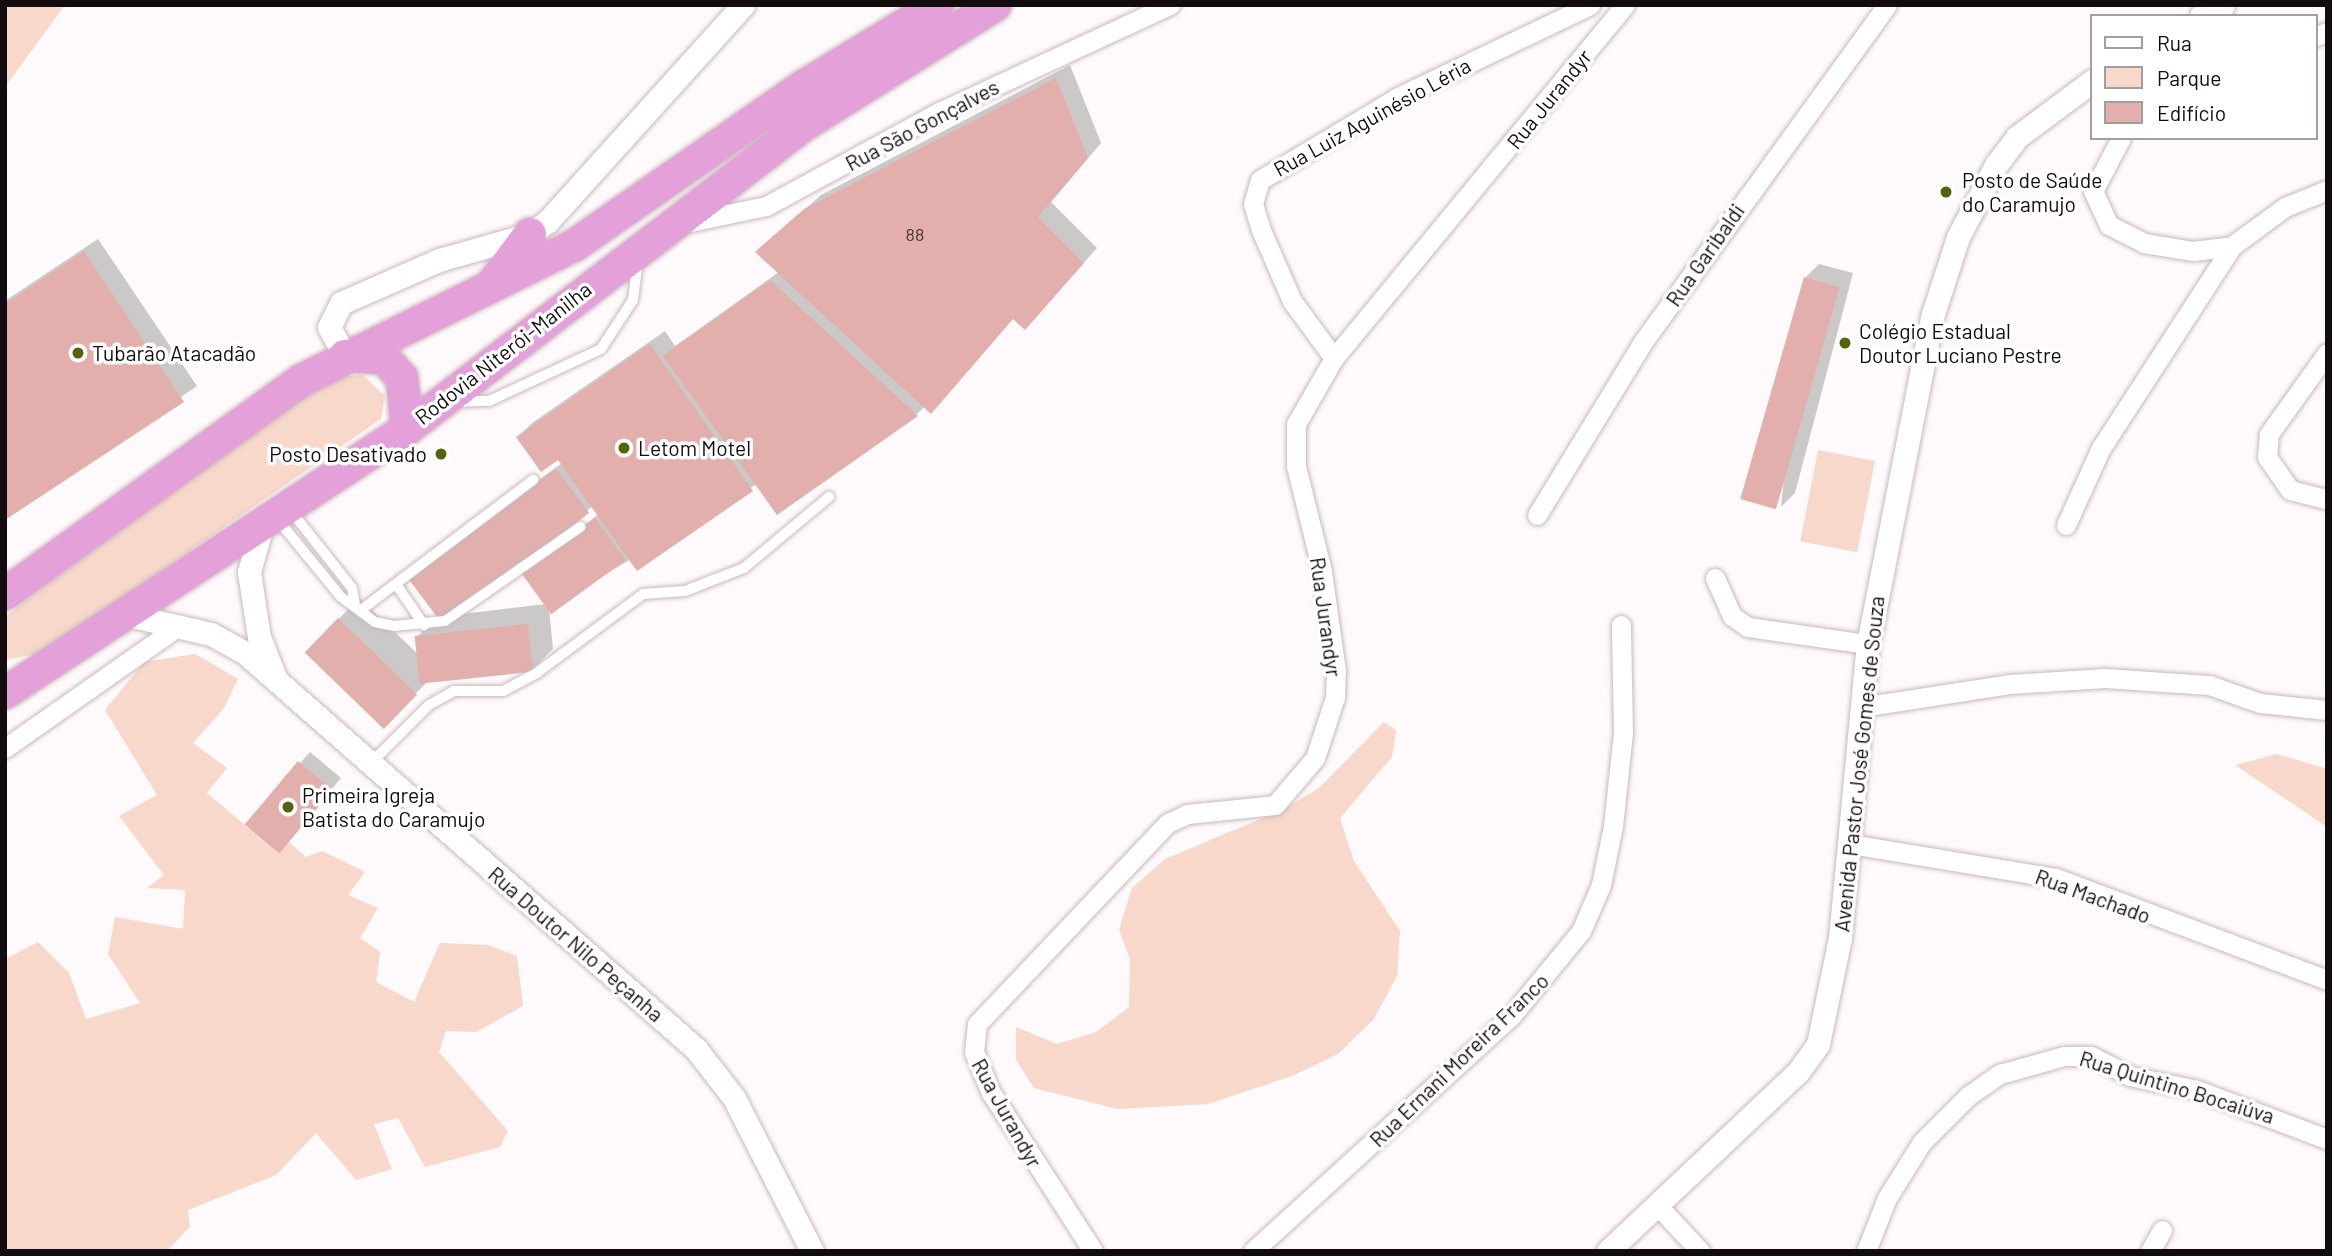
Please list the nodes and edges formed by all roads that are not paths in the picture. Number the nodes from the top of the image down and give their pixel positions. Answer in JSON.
{"nodes":[{"id":1,"x":743,"y":5,"type":"edge"},
{"id":2,"x":937,"y":5,"type":"edge"},
{"id":3,"x":995,"y":5,"type":"edge"},
{"id":4,"x":1170,"y":5,"type":"edge"},
{"id":5,"x":1590,"y":5,"type":"edge"},
{"id":6,"x":1625,"y":5,"type":"edge"},
{"id":7,"x":1887,"y":5,"type":"edge"},
{"id":8,"x":2223,"y":5,"type":"edge"},
{"id":9,"x":2205,"y":14,"type":"edge"},
{"id":10,"x":2090,"y":83,"type":"edge"},
{"id":11,"x":2120,"y":140,"type":"edge"},
{"id":12,"x":2327,"y":190,"type":"edge"},
{"id":13,"x":668,"y":225,"type":"junction"},
{"id":14,"x":530,"y":234,"type":"junction"},
{"id":15,"x":2232,"y":246,"type":"junction"},
{"id":16,"x":634,"y":250,"type":"junction"},
{"id":17,"x":488,"y":291,"type":"junction"},
{"id":18,"x":2327,"y":353,"type":"edge"},
{"id":19,"x":345,"y":356,"type":"junction"},
{"id":20,"x":1334,"y":358,"type":"junction"},
{"id":21,"x":442,"y":399,"type":"junction"},
{"id":22,"x":407,"y":429,"type":"junction"},
{"id":23,"x":533,"y":480,"type":"dead end"},
{"id":24,"x":829,"y":497,"type":"dead end"},
{"id":25,"x":2327,"y":499,"type":"edge"},
{"id":26,"x":1537,"y":516,"type":"dead end"},
{"id":27,"x":275,"y":517,"type":"junction"},
{"id":28,"x":2066,"y":525,"type":"dead end"},
{"id":29,"x":580,"y":527,"type":"dead end"},
{"id":30,"x":1716,"y":578,"type":"dead end"},
{"id":31,"x":396,"y":584,"type":"junction"},
{"id":32,"x":5,"y":594,"type":"edge"},
{"id":33,"x":358,"y":607,"type":"junction"},
{"id":34,"x":128,"y":615,"type":"junction"},
{"id":35,"x":180,"y":625,"type":"junction"},
{"id":36,"x":424,"y":625,"type":"junction"},
{"id":37,"x":1621,"y":625,"type":"dead end"},
{"id":38,"x":1868,"y":644,"type":"junction"},
{"id":39,"x":20,"y":674,"type":"edge"},
{"id":40,"x":280,"y":686,"type":"junction"},
{"id":41,"x":5,"y":693,"type":"edge"},
{"id":42,"x":1861,"y":707,"type":"junction"},
{"id":43,"x":2327,"y":710,"type":"edge"},
{"id":44,"x":5,"y":748,"type":"edge"},
{"id":45,"x":370,"y":764,"type":"junction"},
{"id":46,"x":1850,"y":844,"type":"junction"},
{"id":47,"x":2327,"y":981,"type":"edge"},
{"id":48,"x":2327,"y":1139,"type":"edge"},
{"id":49,"x":1658,"y":1206,"type":"junction"},
{"id":50,"x":2162,"y":1230,"type":"dead end"},
{"id":51,"x":812,"y":1251,"type":"edge"},
{"id":52,"x":1093,"y":1251,"type":"edge"},
{"id":53,"x":1253,"y":1251,"type":"edge"},
{"id":54,"x":1608,"y":1251,"type":"edge"},
{"id":55,"x":1700,"y":1251,"type":"edge"},
{"id":56,"x":1866,"y":1251,"type":"edge"},
{"id":57,"x":2150,"y":1251,"type":"edge"}],
"edges":[{"from":1,"to":14,"type":"street"},
{"from":2,"to":17,"type":"highway","name":"Rodovia Niterói-Manilha"},
{"from":3,"to":13,"type":"highway","name":"Rodovia Niterói-Manilha"},
{"from":4,"to":13,"type":"street","name":"Rua São Gonçalves"},
{"from":5,"to":20,"type":"street","name":"Rua Luiz Aguinésio Léria"},
{"from":6,"to":20,"type":"street","name":"Rua Jurandyr"},
{"from":7,"to":26,"type":"street","name":"Rua Garibaldi"},
{"from":8,"to":9,"type":"street"},
{"from":10,"to":38,"type":"street","name":"Avenida Pastor José Gomes de Souza"},
{"from":11,"to":15,"type":"street"},
{"from":12,"to":15,"type":"street"},
{"from":13,"to":16,"type":"highway","name":"Rodovia Niterói-Manilha"},
{"from":14,"to":17,"type":"highway"},
{"from":14,"to":19,"type":"street"},
{"from":15,"to":28,"type":"street"},
{"from":16,"to":21,"type":"highway","name":"Rodovia Niterói-Manilha"},
{"from":16,"to":21,"type":"lane"},
{"from":17,"to":19,"type":"highway","name":"Rodovia Niterói-Manilha"},
{"from":18,"to":25,"type":"street"},
{"from":19,"to":22,"type":"highway"},
{"from":19,"to":32,"type":"highway","name":"Rodovia Niterói-Manilha"},
{"from":20,"to":52,"type":"street","name":"Rua Jurandyr"},
{"from":21,"to":22,"type":"highway","name":"Rodovia Niterói-Manilha"},
{"from":22,"to":27,"type":"highway","name":"Rodovia Niterói-Manilha"},
{"from":23,"to":31,"type":"lane"},
{"from":24,"to":45,"type":"lane"},
{"from":27,"to":33,"type":"lane"},
{"from":27,"to":33,"type":"lane"},
{"from":27,"to":34,"type":"highway","name":"Rodovia Niterói-Manilha"},
{"from":27,"to":40,"type":"street","name":"Rua Doutor Nilo Peçanha"},
{"from":29,"to":36,"type":"lane"},
{"from":30,"to":38,"type":"street"},
{"from":31,"to":33,"type":"lane"},
{"from":31,"to":36,"type":"lane"},
{"from":33,"to":36,"type":"lane"},
{"from":34,"to":35,"type":"street","name":"Rua Doutor Nilo Peçanha"},
{"from":34,"to":39,"type":"highway","name":"Rodovia Niterói-Manilha"},
{"from":35,"to":40,"type":"street","name":"Rua Doutor Nilo Peçanha"},
{"from":35,"to":44,"type":"street"},
{"from":37,"to":53,"type":"street","name":"Rua Ernani Moreira Franco"},
{"from":38,"to":42,"type":"street","name":"Avenida Pastor José Gomes de Souza"},
{"from":39,"to":41,"type":"highway","name":"Rodovia Niterói-Manilha"},
{"from":40,"to":45,"type":"street","name":"Rua Doutor Nilo Peçanha"},
{"from":42,"to":43,"type":"street"},
{"from":42,"to":46,"type":"street","name":"Avenida Pastor José Gomes de Souza"},
{"from":45,"to":51,"type":"street","name":"Rua Doutor Nilo Peçanha"},
{"from":46,"to":47,"type":"street","name":"Rua Machado"},
{"from":46,"to":49,"type":"street","name":"Avenida Pastor José Gomes de Souza"},
{"from":48,"to":56,"type":"street","name":"Rua Quintino Bocaiúva"},
{"from":49,"to":54,"type":"street","name":"Avenida Pastor José Gomes de Souza"},
{"from":49,"to":55,"type":"street"},
{"from":50,"to":57,"type":"street"}]}
